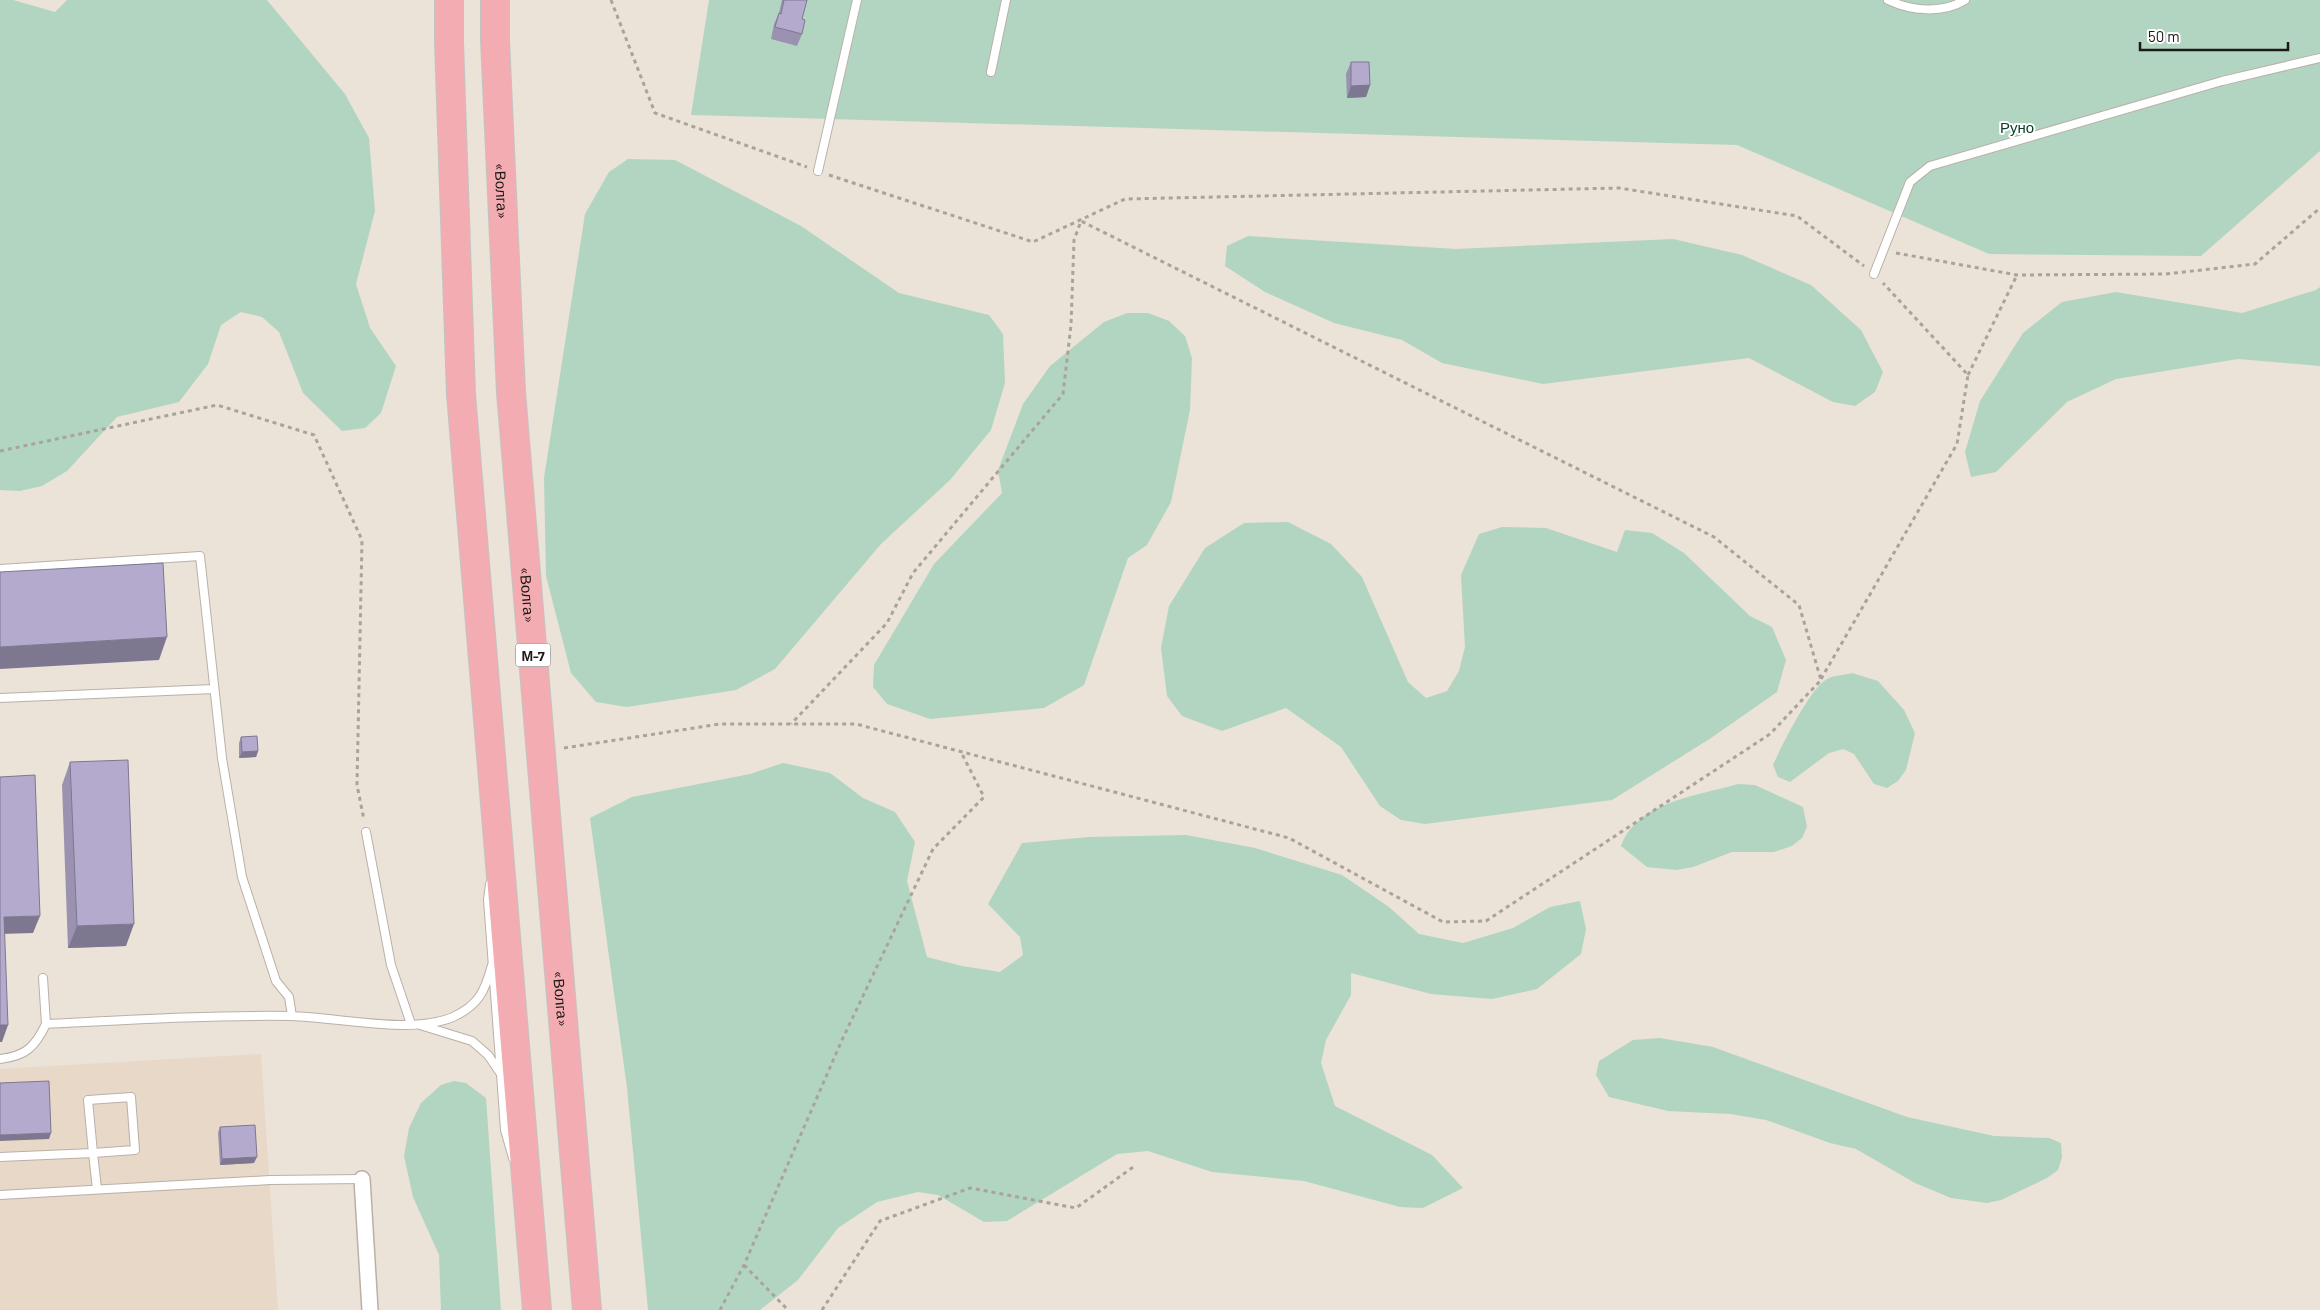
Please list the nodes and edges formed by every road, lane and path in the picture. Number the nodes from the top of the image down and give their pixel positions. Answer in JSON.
{"nodes":[{"id":1,"x":450,"y":0,"type":"edge"},
{"id":2,"x":495,"y":0,"type":"edge"},
{"id":3,"x":858,"y":0,"type":"edge"},
{"id":4,"x":1006,"y":0,"type":"edge"},
{"id":5,"x":1888,"y":0,"type":"edge"},
{"id":6,"x":1965,"y":0,"type":"edge"},
{"id":7,"x":2320,"y":58,"type":"edge"},
{"id":8,"x":991,"y":72,"type":"dead end"},
{"id":9,"x":818,"y":171,"type":"dead end"},
{"id":10,"x":2320,"y":208,"type":"edge"},
{"id":11,"x":1081,"y":221,"type":"junction"},
{"id":12,"x":1883,"y":251,"type":"junction"},
{"id":13,"x":1874,"y":274,"type":"junction"},
{"id":14,"x":2017,"y":275,"type":"junction"},
{"id":15,"x":1968,"y":375,"type":"junction"},
{"id":16,"x":0,"y":451,"type":"edge"},
{"id":17,"x":0,"y":569,"type":"edge"},
{"id":18,"x":1821,"y":680,"type":"junction"},
{"id":19,"x":214,"y":689,"type":"junction"},
{"id":20,"x":0,"y":698,"type":"edge"},
{"id":21,"x":791,"y":724,"type":"junction"},
{"id":22,"x":541,"y":752,"type":"junction"},
{"id":23,"x":960,"y":752,"type":"junction"},
{"id":24,"x":366,"y":832,"type":"joint"},
{"id":25,"x":499,"y":841,"type":"junction"},
{"id":26,"x":492,"y":965,"type":"junction"},
{"id":27,"x":43,"y":978,"type":"dead end"},
{"id":28,"x":292,"y":1016,"type":"junction"},
{"id":29,"x":46,"y":1024,"type":"junction"},
{"id":30,"x":414,"y":1024,"type":"junction"},
{"id":31,"x":0,"y":1059,"type":"edge"},
{"id":32,"x":500,"y":1074,"type":"junction"},
{"id":33,"x":92,"y":1153,"type":"junction"},
{"id":34,"x":0,"y":1157,"type":"edge"},
{"id":35,"x":1136,"y":1165,"type":"dead end"},
{"id":36,"x":362,"y":1179,"type":"joint"},
{"id":37,"x":527,"y":1184,"type":"junction"},
{"id":38,"x":97,"y":1189,"type":"junction"},
{"id":39,"x":0,"y":1195,"type":"edge"},
{"id":40,"x":744,"y":1265,"type":"junction"},
{"id":41,"x":370,"y":1310,"type":"edge"},
{"id":42,"x":537,"y":1310,"type":"edge"},
{"id":43,"x":587,"y":1310,"type":"edge"},
{"id":44,"x":720,"y":1310,"type":"edge"},
{"id":45,"x":788,"y":1310,"type":"edge"},
{"id":46,"x":822,"y":1310,"type":"edge"}],
"edges":[{"from":1,"to":25,"type":"highway"},
{"from":2,"to":22,"type":"highway","name":"«Волга»","number":"М-7"},
{"from":3,"to":9,"type":"lane"},
{"from":4,"to":8,"type":"lane"},
{"from":5,"to":6,"type":"lane"},
{"from":7,"to":12,"type":"lane"},
{"from":10,"to":14,"type":"path"},
{"from":11,"to":13,"type":"path"},
{"from":11,"to":18,"type":"path"},
{"from":11,"to":21,"type":"path"},
{"from":12,"to":13,"type":"lane"},
{"from":12,"to":14,"type":"path"},
{"from":13,"to":15,"type":"path"},
{"from":14,"to":15,"type":"path"},
{"from":15,"to":18,"type":"path"},
{"from":16,"to":24,"type":"path"},
{"from":17,"to":19,"type":"lane"},
{"from":18,"to":23,"type":"path"},
{"from":19,"to":20,"type":"lane"},
{"from":19,"to":28,"type":"lane"},
{"from":21,"to":22,"type":"path"},
{"from":21,"to":23,"type":"path"},
{"from":22,"to":43,"type":"highway","name":"«Волга»","number":"М-7"},
{"from":23,"to":40,"type":"path"},
{"from":24,"to":30,"type":"lane"},
{"from":25,"to":26,"type":"lane"},
{"from":25,"to":37,"type":"highway"},
{"from":26,"to":30,"type":"lane"},
{"from":26,"to":32,"type":"lane"},
{"from":27,"to":29,"type":"lane"},
{"from":28,"to":29,"type":"lane"},
{"from":28,"to":30,"type":"lane"},
{"from":29,"to":31,"type":"lane"},
{"from":30,"to":32,"type":"lane"},
{"from":32,"to":37,"type":"lane"},
{"from":33,"to":33,"type":"lane"},
{"from":33,"to":34,"type":"lane"},
{"from":33,"to":38,"type":"lane"},
{"from":35,"to":46,"type":"path"},
{"from":36,"to":38,"type":"lane"},
{"from":36,"to":41,"type":"street"},
{"from":37,"to":42,"type":"highway"},
{"from":38,"to":39,"type":"lane"},
{"from":40,"to":44,"type":"path"},
{"from":40,"to":45,"type":"path"}]}
